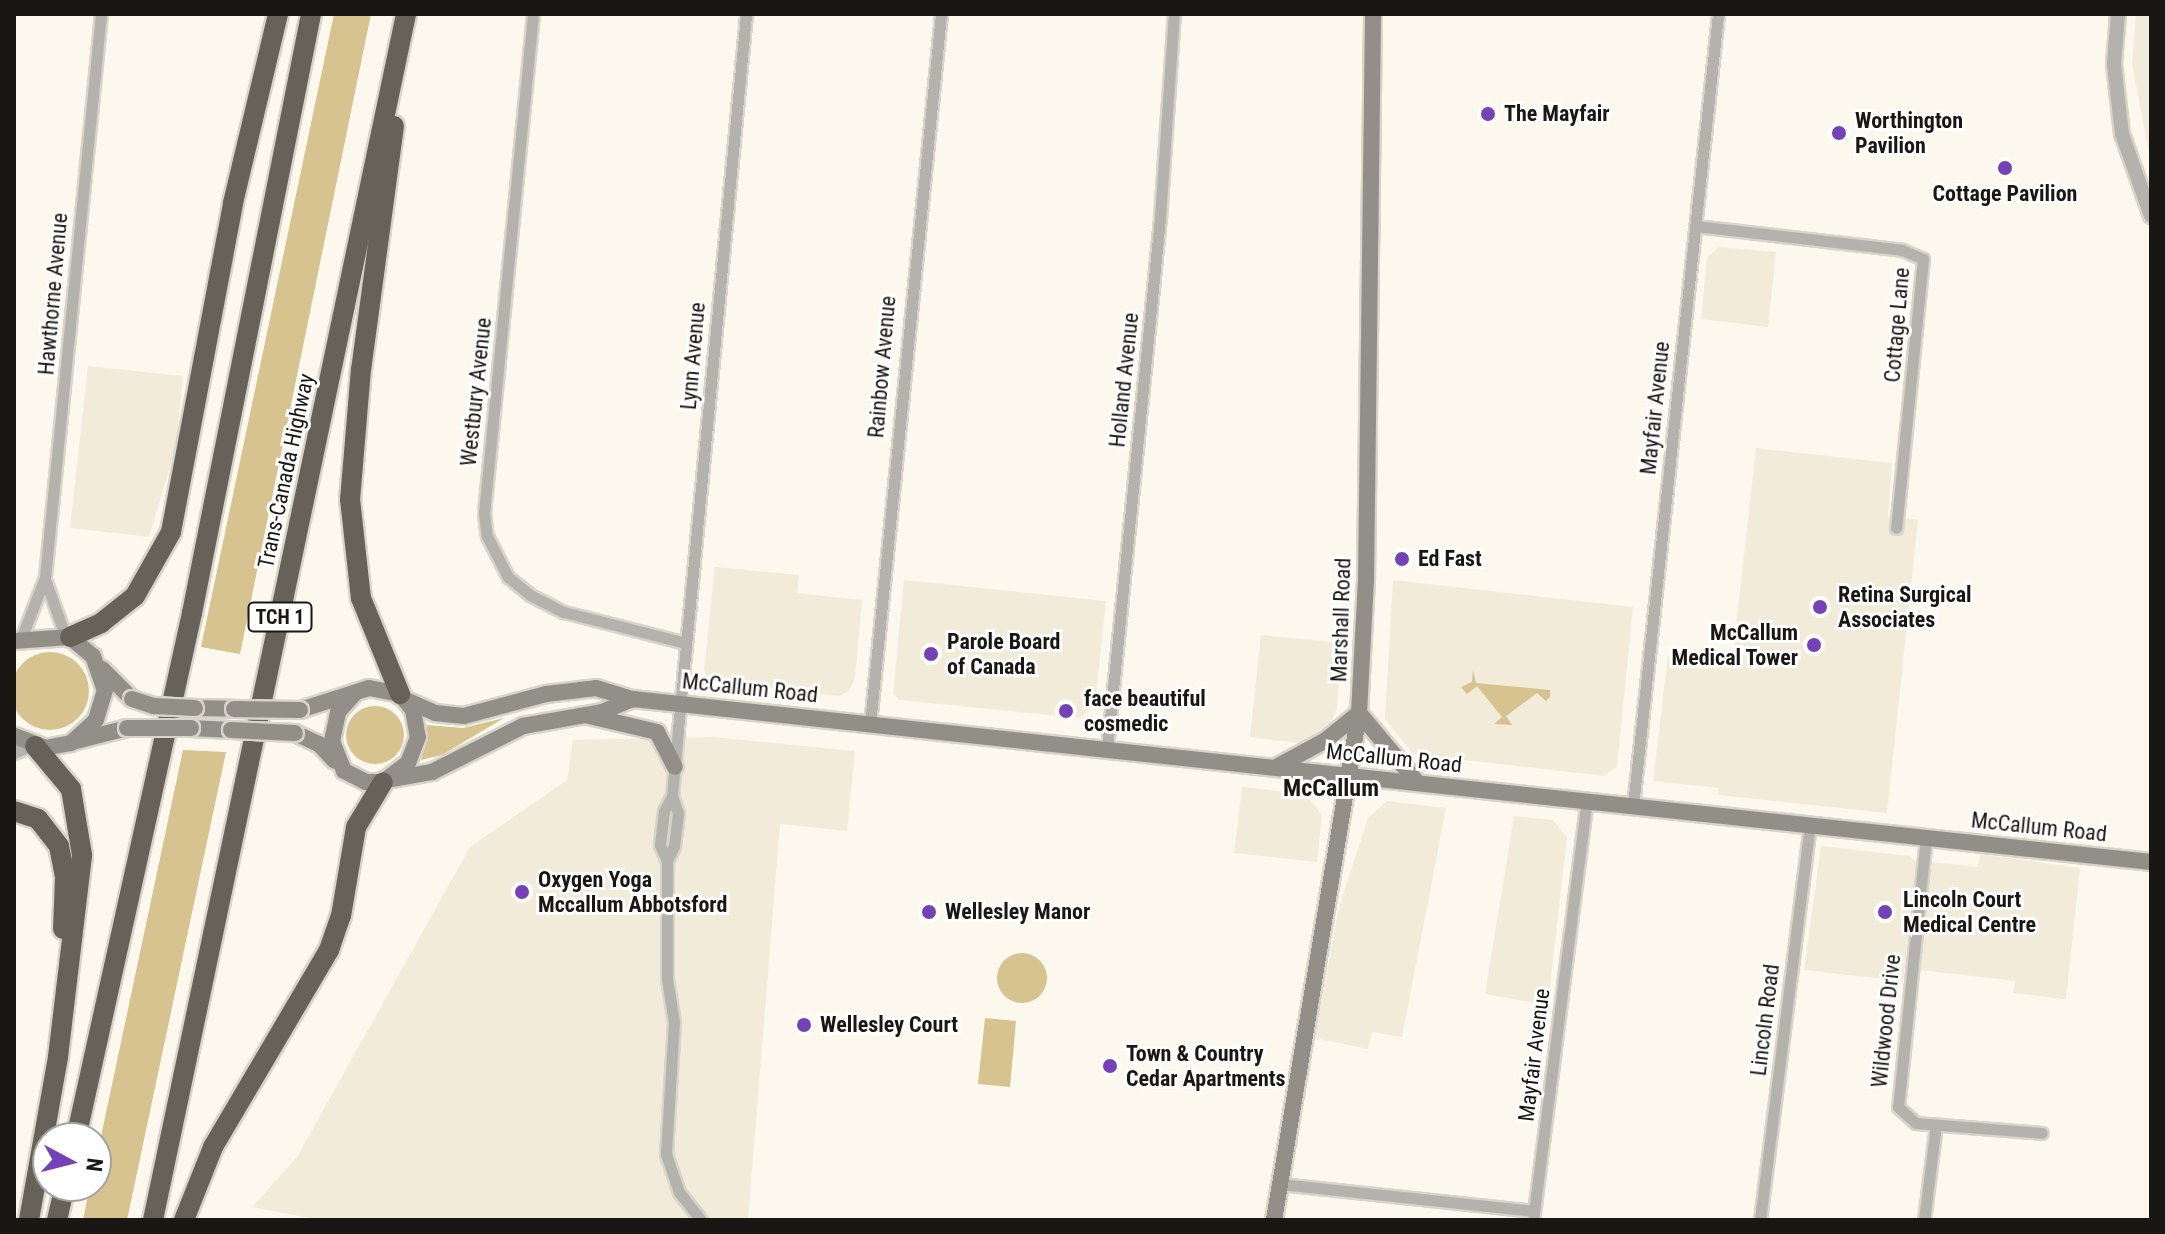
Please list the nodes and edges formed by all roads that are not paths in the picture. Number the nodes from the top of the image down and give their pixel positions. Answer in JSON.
{"nodes":[{"id":1,"x":101,"y":14,"type":"edge"},
{"id":2,"x":278,"y":14,"type":"edge"},
{"id":3,"x":311,"y":14,"type":"edge"},
{"id":4,"x":408,"y":14,"type":"edge"},
{"id":5,"x":533,"y":14,"type":"edge"},
{"id":6,"x":746,"y":14,"type":"edge"},
{"id":7,"x":941,"y":14,"type":"edge"},
{"id":8,"x":1174,"y":14,"type":"edge"},
{"id":9,"x":1373,"y":14,"type":"edge"},
{"id":10,"x":1718,"y":14,"type":"edge"},
{"id":11,"x":2118,"y":14,"type":"edge"},
{"id":12,"x":2151,"y":216,"type":"edge"},
{"id":13,"x":1696,"y":226,"type":"junction"},
{"id":14,"x":1896,"y":528,"type":"dead end"},
{"id":15,"x":45,"y":577,"type":"junction"},
{"id":16,"x":68,"y":636,"type":"junction"},
{"id":17,"x":16,"y":642,"type":"edge"},
{"id":18,"x":686,"y":643,"type":"junction"},
{"id":19,"x":101,"y":668,"type":"junction"},
{"id":20,"x":355,"y":693,"type":"junction"},
{"id":21,"x":403,"y":697,"type":"junction"},
{"id":22,"x":633,"y":699,"type":"junction"},
{"id":23,"x":680,"y":702,"type":"junction"},
{"id":24,"x":1359,"y":713,"type":"junction"},
{"id":25,"x":584,"y":714,"type":"junction"},
{"id":26,"x":870,"y":724,"type":"junction"},
{"id":27,"x":14,"y":736,"type":"edge"},
{"id":28,"x":71,"y":743,"type":"junction"},
{"id":29,"x":26,"y":748,"type":"edge"},
{"id":30,"x":1107,"y":749,"type":"junction"},
{"id":31,"x":1278,"y":766,"type":"junction"},
{"id":32,"x":675,"y":767,"type":"junction"},
{"id":33,"x":344,"y":771,"type":"junction"},
{"id":34,"x":1351,"y":775,"type":"junction"},
{"id":35,"x":387,"y":781,"type":"junction"},
{"id":36,"x":1417,"y":782,"type":"junction"},
{"id":37,"x":1587,"y":801,"type":"junction"},
{"id":38,"x":1633,"y":806,"type":"junction"},
{"id":39,"x":14,"y":811,"type":"edge"},
{"id":40,"x":1810,"y":825,"type":"junction"},
{"id":41,"x":1926,"y":837,"type":"junction"},
{"id":42,"x":2151,"y":862,"type":"edge"},
{"id":43,"x":58,"y":1057,"type":"junction"},
{"id":44,"x":80,"y":1122,"type":"edge"},
{"id":45,"x":1936,"y":1125,"type":"junction"},
{"id":46,"x":2042,"y":1133,"type":"dead end"},
{"id":47,"x":1281,"y":1184,"type":"junction"},
{"id":48,"x":1533,"y":1215,"type":"edge"},
{"id":49,"x":29,"y":1220,"type":"edge"},
{"id":50,"x":153,"y":1220,"type":"edge"},
{"id":51,"x":184,"y":1220,"type":"edge"},
{"id":52,"x":701,"y":1220,"type":"edge"},
{"id":53,"x":1274,"y":1220,"type":"edge"},
{"id":54,"x":1760,"y":1220,"type":"edge"},
{"id":55,"x":1924,"y":1220,"type":"edge"}],
"edges":[{"from":1,"to":15,"type":"street","name":"Hawthorne Avenue"},
{"from":2,"to":16,"type":"highway"},
{"from":3,"to":44,"type":"highway"},
{"from":4,"to":21,"type":"highway"},
{"from":4,"to":50,"type":"highway","name":"Trans-Canada Highway","number":"TCH 1"},
{"from":5,"to":18,"type":"street","name":"Westbury Avenue"},
{"from":6,"to":18,"type":"street","name":"Lynn Avenue"},
{"from":7,"to":26,"type":"street","name":"Rainbow Avenue"},
{"from":8,"to":30,"type":"street","name":"Holland Avenue"},
{"from":9,"to":24,"type":"main road","name":"Marshall Road"},
{"from":10,"to":13,"type":"street","name":"Mayfair Avenue"},
{"from":11,"to":12,"type":"street"},
{"from":13,"to":14,"type":"street","name":"Cottage Lane"},
{"from":13,"to":38,"type":"street","name":"Mayfair Avenue"},
{"from":15,"to":16,"type":"street","name":"Hawthorne Avenue"},
{"from":15,"to":17,"type":"street","name":"Hawthorne Avenue"},
{"from":16,"to":17,"type":"main road"},
{"from":16,"to":19,"type":"main road"},
{"from":18,"to":23,"type":"street","name":"Lynn Avenue"},
{"from":19,"to":20,"type":"main road","bridge":true},
{"from":19,"to":28,"type":"main road"},
{"from":20,"to":21,"type":"main road"},
{"from":20,"to":33,"type":"main road"},
{"from":21,"to":22,"type":"main road","name":"McCallum Road"},
{"from":21,"to":35,"type":"main road"},
{"from":22,"to":23,"type":"main road","name":"McCallum Road"},
{"from":22,"to":25,"type":"main road","name":"McCallum Road"},
{"from":23,"to":26,"type":"main road","name":"McCallum Road"},
{"from":23,"to":32,"type":"street","name":"Lynn Avenue"},
{"from":24,"to":31,"type":"main road"},
{"from":24,"to":34,"type":"main road","name":"Marshall Road"},
{"from":24,"to":36,"type":"main road"},
{"from":25,"to":32,"type":"main road"},
{"from":25,"to":35,"type":"main road","name":"McCallum Road"},
{"from":26,"to":30,"type":"main road","name":"McCallum Road"},
{"from":27,"to":29,"type":"main road"},
{"from":28,"to":29,"type":"main road"},
{"from":28,"to":33,"type":"main road","bridge":true},
{"from":29,"to":43,"type":"highway"},
{"from":30,"to":31,"type":"main road","name":"McCallum Road"},
{"from":31,"to":34,"type":"main road","name":"McCallum Road"},
{"from":32,"to":52,"type":"street","name":"Lynn Avenue"},
{"from":33,"to":35,"type":"main road"},
{"from":34,"to":36,"type":"main road","name":"McCallum Road"},
{"from":34,"to":47,"type":"main road","name":"Marshall Road"},
{"from":35,"to":51,"type":"highway"},
{"from":36,"to":37,"type":"main road","name":"McCallum Road"},
{"from":37,"to":38,"type":"main road","name":"McCallum Road"},
{"from":37,"to":48,"type":"street","name":"Mayfair Avenue"},
{"from":38,"to":40,"type":"main road","name":"McCallum Road"},
{"from":39,"to":43,"type":"highway"},
{"from":40,"to":41,"type":"main road","name":"McCallum Road"},
{"from":40,"to":54,"type":"street","name":"Lincoln Road"},
{"from":41,"to":42,"type":"main road","name":"McCallum Road"},
{"from":41,"to":45,"type":"street","name":"Wildwood Drive"},
{"from":43,"to":49,"type":"highway"},
{"from":45,"to":46,"type":"street","name":"Wildwood Drive"},
{"from":45,"to":55,"type":"street"},
{"from":47,"to":48,"type":"street"},
{"from":47,"to":53,"type":"main road","name":"Marshall Road"}]}
